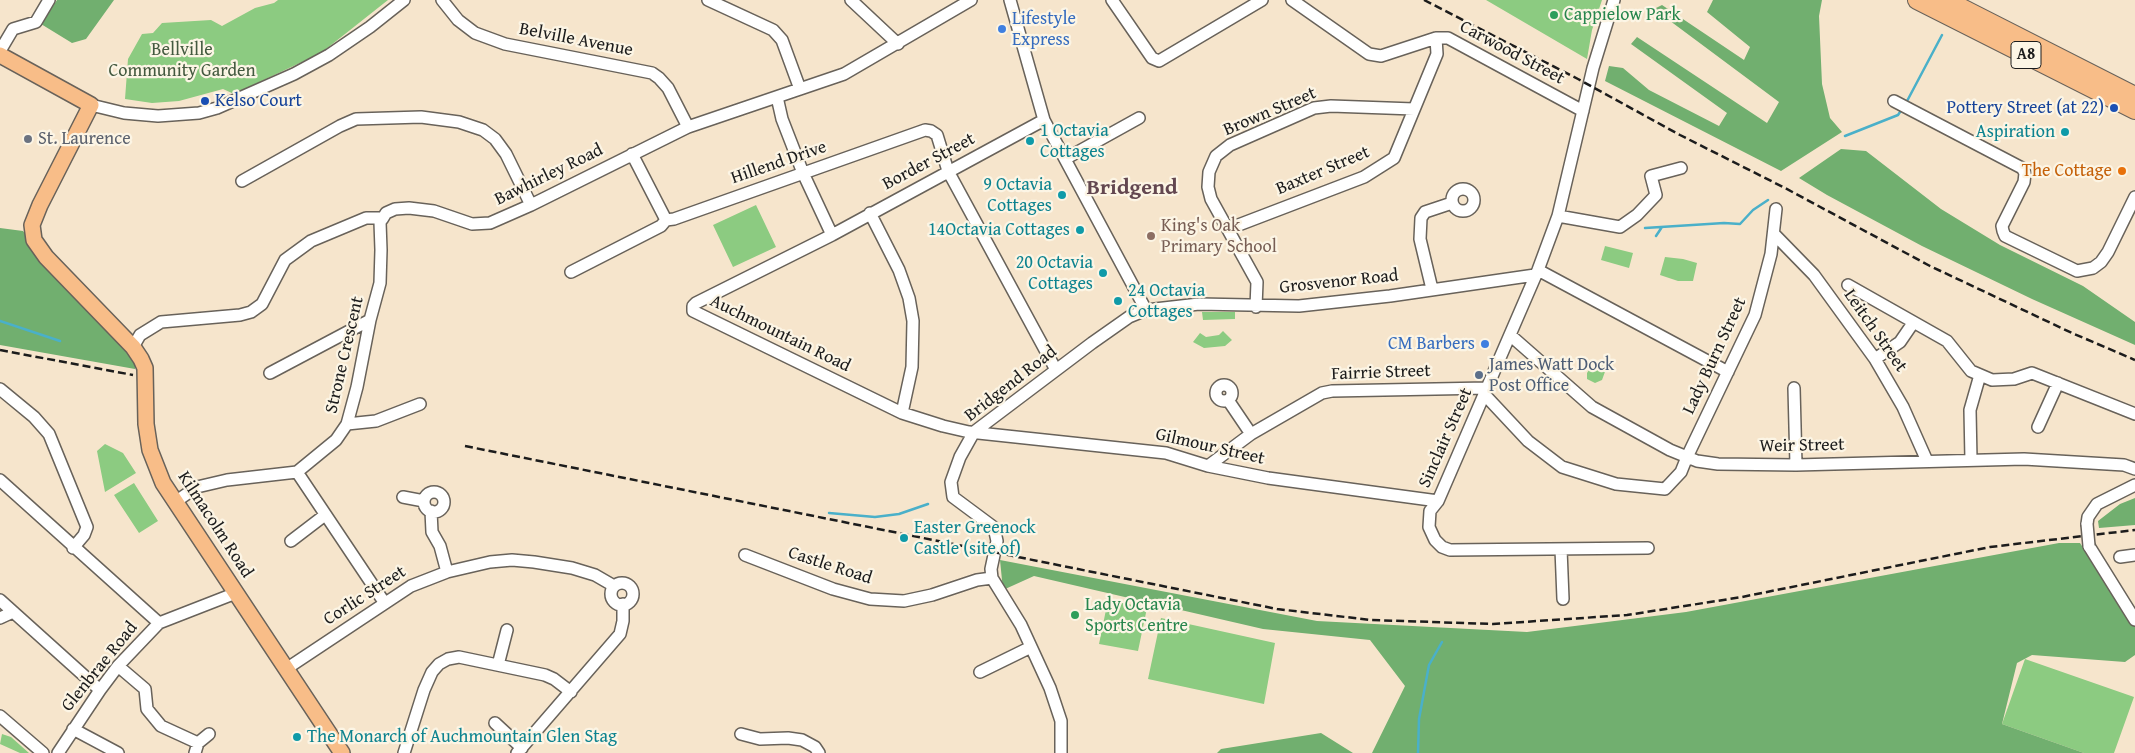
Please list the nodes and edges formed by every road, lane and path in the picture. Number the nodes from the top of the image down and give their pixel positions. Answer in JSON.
{"nodes":[{"id":1,"x":49,"y":0,"type":"edge"},
{"id":2,"x":404,"y":0,"type":"edge"},
{"id":3,"x":442,"y":0,"type":"edge"},
{"id":4,"x":708,"y":0,"type":"edge"},
{"id":5,"x":851,"y":0,"type":"edge"},
{"id":6,"x":972,"y":0,"type":"edge"},
{"id":7,"x":1010,"y":0,"type":"edge"},
{"id":8,"x":1112,"y":0,"type":"edge"},
{"id":9,"x":1262,"y":0,"type":"edge"},
{"id":10,"x":1292,"y":0,"type":"edge"},
{"id":11,"x":1614,"y":0,"type":"edge"},
{"id":12,"x":1918,"y":0,"type":"edge"},
{"id":13,"x":1946,"y":0,"type":"edge"},
{"id":14,"x":1436,"y":38,"type":"junction"},
{"id":15,"x":898,"y":44,"type":"junction"},
{"id":16,"x":0,"y":51,"type":"edge"},
{"id":17,"x":0,"y":56,"type":"edge"},
{"id":18,"x":2086,"y":78,"type":"junction"},
{"id":19,"x":800,"y":89,"type":"junction"},
{"id":20,"x":2135,"y":96,"type":"edge"},
{"id":21,"x":777,"y":97,"type":"junction"},
{"id":22,"x":1894,"y":101,"type":"dead end"},
{"id":23,"x":91,"y":105,"type":"junction"},
{"id":24,"x":1414,"y":109,"type":"junction"},
{"id":25,"x":1583,"y":110,"type":"junction"},
{"id":26,"x":2135,"y":110,"type":"edge"},
{"id":27,"x":1139,"y":118,"type":"dead end"},
{"id":28,"x":1044,"y":120,"type":"junction"},
{"id":29,"x":688,"y":127,"type":"junction"},
{"id":30,"x":632,"y":154,"type":"junction"},
{"id":31,"x":1065,"y":159,"type":"junction"},
{"id":32,"x":1681,"y":168,"type":"dead end"},
{"id":33,"x":948,"y":171,"type":"junction"},
{"id":34,"x":803,"y":173,"type":"junction"},
{"id":35,"x":242,"y":181,"type":"dead end"},
{"id":36,"x":2135,"y":197,"type":"edge"},
{"id":37,"x":1452,"y":203,"type":"dead end"},
{"id":38,"x":531,"y":205,"type":"junction"},
{"id":39,"x":1776,"y":209,"type":"dead end"},
{"id":40,"x":870,"y":213,"type":"junction"},
{"id":41,"x":1558,"y":216,"type":"junction"},
{"id":42,"x":383,"y":218,"type":"junction"},
{"id":43,"x":666,"y":220,"type":"junction"},
{"id":44,"x":1228,"y":229,"type":"junction"},
{"id":45,"x":1774,"y":234,"type":"junction"},
{"id":46,"x":832,"y":235,"type":"junction"},
{"id":47,"x":589,"y":263,"type":"junction"},
{"id":48,"x":571,"y":272,"type":"dead end"},
{"id":49,"x":1537,"y":273,"type":"junction"},
{"id":50,"x":596,"y":274,"type":"dead end"},
{"id":51,"x":1848,"y":285,"type":"dead end"},
{"id":52,"x":1432,"y":289,"type":"junction"},
{"id":53,"x":1256,"y":307,"type":"junction"},
{"id":54,"x":1146,"y":310,"type":"junction"},
{"id":55,"x":370,"y":320,"type":"junction"},
{"id":56,"x":1913,"y":323,"type":"junction"},
{"id":57,"x":1510,"y":335,"type":"junction"},
{"id":58,"x":133,"y":347,"type":"junction"},
{"id":59,"x":1875,"y":358,"type":"junction"},
{"id":60,"x":1056,"y":370,"type":"junction"},
{"id":61,"x":1728,"y":372,"type":"junction"},
{"id":62,"x":270,"y":374,"type":"dead end"},
{"id":63,"x":1980,"y":375,"type":"junction"},
{"id":64,"x":2058,"y":384,"type":"junction"},
{"id":65,"x":1794,"y":388,"type":"dead end"},
{"id":66,"x":0,"y":389,"type":"edge"},
{"id":67,"x":1486,"y":391,"type":"junction"},
{"id":68,"x":1228,"y":400,"type":"dead end"},
{"id":69,"x":420,"y":404,"type":"dead end"},
{"id":70,"x":902,"y":413,"type":"junction"},
{"id":71,"x":2135,"y":414,"type":"edge"},
{"id":72,"x":347,"y":424,"type":"junction"},
{"id":73,"x":2038,"y":427,"type":"dead end"},
{"id":74,"x":974,"y":432,"type":"junction"},
{"id":75,"x":1251,"y":434,"type":"junction"},
{"id":76,"x":1687,"y":457,"type":"junction"},
{"id":77,"x":1971,"y":460,"type":"junction"},
{"id":78,"x":1927,"y":461,"type":"junction"},
{"id":79,"x":1796,"y":465,"type":"junction"},
{"id":80,"x":1208,"y":466,"type":"junction"},
{"id":81,"x":2135,"y":469,"type":"edge"},
{"id":82,"x":297,"y":472,"type":"junction"},
{"id":83,"x":0,"y":480,"type":"edge"},
{"id":84,"x":2135,"y":484,"type":"edge"},
{"id":85,"x":403,"y":497,"type":"dead end"},
{"id":86,"x":424,"y":501,"type":"junction"},
{"id":87,"x":1438,"y":501,"type":"junction"},
{"id":88,"x":175,"y":502,"type":"junction"},
{"id":89,"x":432,"y":512,"type":"junction"},
{"id":90,"x":325,"y":515,"type":"junction"},
{"id":91,"x":291,"y":541,"type":"dead end"},
{"id":92,"x":73,"y":548,"type":"junction"},
{"id":93,"x":1648,"y":548,"type":"dead end"},
{"id":94,"x":1561,"y":549,"type":"junction"},
{"id":95,"x":745,"y":555,"type":"dead end"},
{"id":96,"x":2135,"y":555,"type":"edge"},
{"id":97,"x":2120,"y":557,"type":"dead end"},
{"id":98,"x":446,"y":572,"type":"junction"},
{"id":99,"x":992,"y":578,"type":"junction"},
{"id":100,"x":614,"y":586,"type":"junction"},
{"id":101,"x":236,"y":592,"type":"junction"},
{"id":102,"x":1563,"y":599,"type":"dead end"},
{"id":103,"x":0,"y":600,"type":"edge"},
{"id":104,"x":384,"y":602,"type":"junction"},
{"id":105,"x":623,"y":604,"type":"junction"},
{"id":106,"x":13,"y":612,"type":"junction"},
{"id":107,"x":0,"y":618,"type":"edge"},
{"id":108,"x":2135,"y":620,"type":"edge"},
{"id":109,"x":159,"y":623,"type":"junction"},
{"id":110,"x":507,"y":630,"type":"dead end"},
{"id":111,"x":1031,"y":647,"type":"junction"},
{"id":112,"x":498,"y":665,"type":"junction"},
{"id":113,"x":118,"y":666,"type":"junction"},
{"id":114,"x":286,"y":669,"type":"junction"},
{"id":115,"x":980,"y":672,"type":"dead end"},
{"id":116,"x":100,"y":690,"type":"junction"},
{"id":117,"x":571,"y":692,"type":"junction"},
{"id":118,"x":0,"y":716,"type":"edge"},
{"id":119,"x":495,"y":723,"type":"dead end"},
{"id":120,"x":73,"y":729,"type":"junction"},
{"id":121,"x":209,"y":734,"type":"dead end"},
{"id":122,"x":742,"y":734,"type":"dead end"},
{"id":123,"x":197,"y":748,"type":"edge"},
{"id":124,"x":519,"y":750,"type":"edge"},
{"id":125,"x":43,"y":753,"type":"edge"},
{"id":126,"x":58,"y":753,"type":"edge"},
{"id":127,"x":118,"y":753,"type":"edge"},
{"id":128,"x":342,"y":753,"type":"edge"},
{"id":129,"x":404,"y":753,"type":"edge"},
{"id":130,"x":820,"y":753,"type":"edge"},
{"id":131,"x":1061,"y":753,"type":"edge"}],
"edges":[{"from":1,"to":16,"type":"street"},
{"from":2,"to":23,"type":"street"},
{"from":3,"to":29,"type":"street","name":"Belville Avenue"},
{"from":4,"to":19,"type":"street"},
{"from":5,"to":15,"type":"street"},
{"from":6,"to":15,"type":"street","name":"Bawhirley Road"},
{"from":7,"to":28,"type":"street"},
{"from":8,"to":9,"type":"street"},
{"from":10,"to":14,"type":"street","name":"Carwood Street"},
{"from":11,"to":25,"type":"street","name":"Sinclair Street"},
{"from":12,"to":18,"type":"highway","number":"A8"},
{"from":13,"to":18,"type":"highway","number":"A8"},
{"from":14,"to":24,"type":"street","name":"Baxter Street"},
{"from":14,"to":25,"type":"street","name":"Carwood Street"},
{"from":15,"to":19,"type":"street","name":"Bawhirley Road"},
{"from":17,"to":23,"type":"main road"},
{"from":18,"to":20,"type":"highway","number":"A8"},
{"from":18,"to":26,"type":"highway","number":"A8"},
{"from":19,"to":21,"type":"street","name":"Bawhirley Road"},
{"from":21,"to":29,"type":"street","name":"Bawhirley Road"},
{"from":21,"to":34,"type":"street"},
{"from":22,"to":36,"type":"street"},
{"from":23,"to":58,"type":"main road","name":"Kilmacolm Road"},
{"from":24,"to":44,"type":"street","name":"Baxter Street"},
{"from":24,"to":44,"type":"street","name":"Brown Street"},
{"from":25,"to":41,"type":"street","name":"Sinclair Street"},
{"from":27,"to":31,"type":"street"},
{"from":28,"to":31,"type":"street"},
{"from":28,"to":33,"type":"street","name":"Border Street"},
{"from":29,"to":30,"type":"street","name":"Bawhirley Road"},
{"from":30,"to":38,"type":"street","name":"Bawhirley Road"},
{"from":30,"to":43,"type":"street"},
{"from":31,"to":54,"type":"street"},
{"from":32,"to":41,"type":"street"},
{"from":33,"to":34,"type":"street","name":"Hillend Drive"},
{"from":33,"to":40,"type":"street","name":"Border Street"},
{"from":33,"to":60,"type":"street"},
{"from":34,"to":43,"type":"street","name":"Hillend Drive"},
{"from":34,"to":46,"type":"street"},
{"from":35,"to":38,"type":"street"},
{"from":37,"to":52,"type":"street"},
{"from":38,"to":42,"type":"street","name":"Bawhirley Road"},
{"from":39,"to":45,"type":"street","name":"Lady Burn Street"},
{"from":40,"to":46,"type":"street","name":"Border Street"},
{"from":40,"to":70,"type":"street"},
{"from":41,"to":49,"type":"street","name":"Sinclair Street"},
{"from":42,"to":55,"type":"street","name":"Strone Crescent"},
{"from":42,"to":58,"type":"street","name":"Bawhirley Road"},
{"from":43,"to":47,"type":"street","name":"Hillend Drive"},
{"from":44,"to":53,"type":"street","name":"Brown Street"},
{"from":45,"to":59,"type":"street","name":"Leitch Street"},
{"from":45,"to":61,"type":"street","name":"Lady Burn Street"},
{"from":46,"to":70,"type":"street","name":"Auchmountain Road"},
{"from":47,"to":48,"type":"street","name":"Hillend Drive"},
{"from":47,"to":50,"type":"street"},
{"from":49,"to":52,"type":"street","name":"Grosvenor Road"},
{"from":49,"to":57,"type":"street","name":"Sinclair Street"},
{"from":49,"to":61,"type":"street"},
{"from":51,"to":56,"type":"street"},
{"from":52,"to":53,"type":"street","name":"Grosvenor Road"},
{"from":53,"to":54,"type":"street","name":"Grosvenor Road"},
{"from":54,"to":60,"type":"street","name":"Bridgend Road"},
{"from":55,"to":62,"type":"street"},
{"from":55,"to":72,"type":"street","name":"Strone Crescent"},
{"from":56,"to":59,"type":"street"},
{"from":56,"to":63,"type":"street"},
{"from":57,"to":67,"type":"street","name":"Sinclair Street"},
{"from":57,"to":76,"type":"street","name":"Weir Street"},
{"from":58,"to":88,"type":"main road","name":"Kilmacolm Road"},
{"from":59,"to":78,"type":"street","name":"Leitch Street"},
{"from":60,"to":74,"type":"street","name":"Bridgend Road"},
{"from":61,"to":76,"type":"street","name":"Lady Burn Street"},
{"from":63,"to":64,"type":"street"},
{"from":63,"to":77,"type":"street"},
{"from":64,"to":71,"type":"street"},
{"from":64,"to":73,"type":"street"},
{"from":65,"to":79,"type":"street"},
{"from":66,"to":92,"type":"street"},
{"from":67,"to":75,"type":"street","name":"Fairrie Street"},
{"from":67,"to":76,"type":"street","name":"Lady Burn Street"},
{"from":67,"to":87,"type":"street","name":"Sinclair Street"},
{"from":68,"to":75,"type":"street"},
{"from":69,"to":72,"type":"street"},
{"from":70,"to":74,"type":"street","name":"Auchmountain Road"},
{"from":72,"to":82,"type":"street","name":"Strone Crescent"},
{"from":74,"to":80,"type":"street","name":"Gilmour Street"},
{"from":74,"to":99,"type":"street","name":"Bridgend Road"},
{"from":75,"to":80,"type":"street","name":"Fairrie Street"},
{"from":76,"to":79,"type":"street","name":"Weir Street"},
{"from":77,"to":78,"type":"street","name":"Weir Street"},
{"from":77,"to":81,"type":"street","name":"Weir Street"},
{"from":78,"to":79,"type":"street","name":"Weir Street"},
{"from":80,"to":87,"type":"street","name":"Gilmour Street"},
{"from":82,"to":88,"type":"street"},
{"from":82,"to":90,"type":"street"},
{"from":83,"to":92,"type":"street"},
{"from":84,"to":108,"type":"street","bridge":true},
{"from":85,"to":86,"type":"street"},
{"from":86,"to":89,"type":"street"},
{"from":86,"to":89,"type":"street"},
{"from":87,"to":94,"type":"street","name":"Sinclair Street"},
{"from":88,"to":101,"type":"main road","name":"Kilmacolm Road"},
{"from":89,"to":98,"type":"street"},
{"from":90,"to":91,"type":"street"},
{"from":90,"to":104,"type":"street"},
{"from":92,"to":109,"type":"street"},
{"from":93,"to":94,"type":"street","name":"Sinclair Street"},
{"from":94,"to":102,"type":"street"},
{"from":95,"to":99,"type":"street","name":"Castle Road"},
{"from":96,"to":97,"type":"street"},
{"from":98,"to":100,"type":"street","name":"Corlic Street"},
{"from":98,"to":104,"type":"street","name":"Corlic Street"},
{"from":99,"to":111,"type":"street"},
{"from":100,"to":105,"type":"street"},
{"from":100,"to":105,"type":"street","name":"Corlic Street"},
{"from":101,"to":109,"type":"street","name":"Glenbrae Road"},
{"from":101,"to":114,"type":"main road","name":"Kilmacolm Road"},
{"from":103,"to":106,"type":"street"},
{"from":104,"to":114,"type":"street","name":"Corlic Street"},
{"from":105,"to":117,"type":"street"},
{"from":106,"to":107,"type":"street"},
{"from":106,"to":116,"type":"street"},
{"from":109,"to":113,"type":"street","name":"Glenbrae Road"},
{"from":110,"to":112,"type":"street"},
{"from":111,"to":115,"type":"street"},
{"from":111,"to":131,"type":"street"},
{"from":112,"to":117,"type":"street"},
{"from":112,"to":129,"type":"street"},
{"from":113,"to":116,"type":"street","name":"Glenbrae Road"},
{"from":113,"to":123,"type":"street"},
{"from":114,"to":128,"type":"main road","name":"Kilmacolm Road"},
{"from":116,"to":120,"type":"street","name":"Glenbrae Road"},
{"from":117,"to":124,"type":"street"},
{"from":118,"to":125,"type":"street"},
{"from":119,"to":124,"type":"street"},
{"from":120,"to":126,"type":"street","name":"Glenbrae Road"},
{"from":120,"to":127,"type":"street"},
{"from":121,"to":123,"type":"street"},
{"from":122,"to":130,"type":"street"}]}
